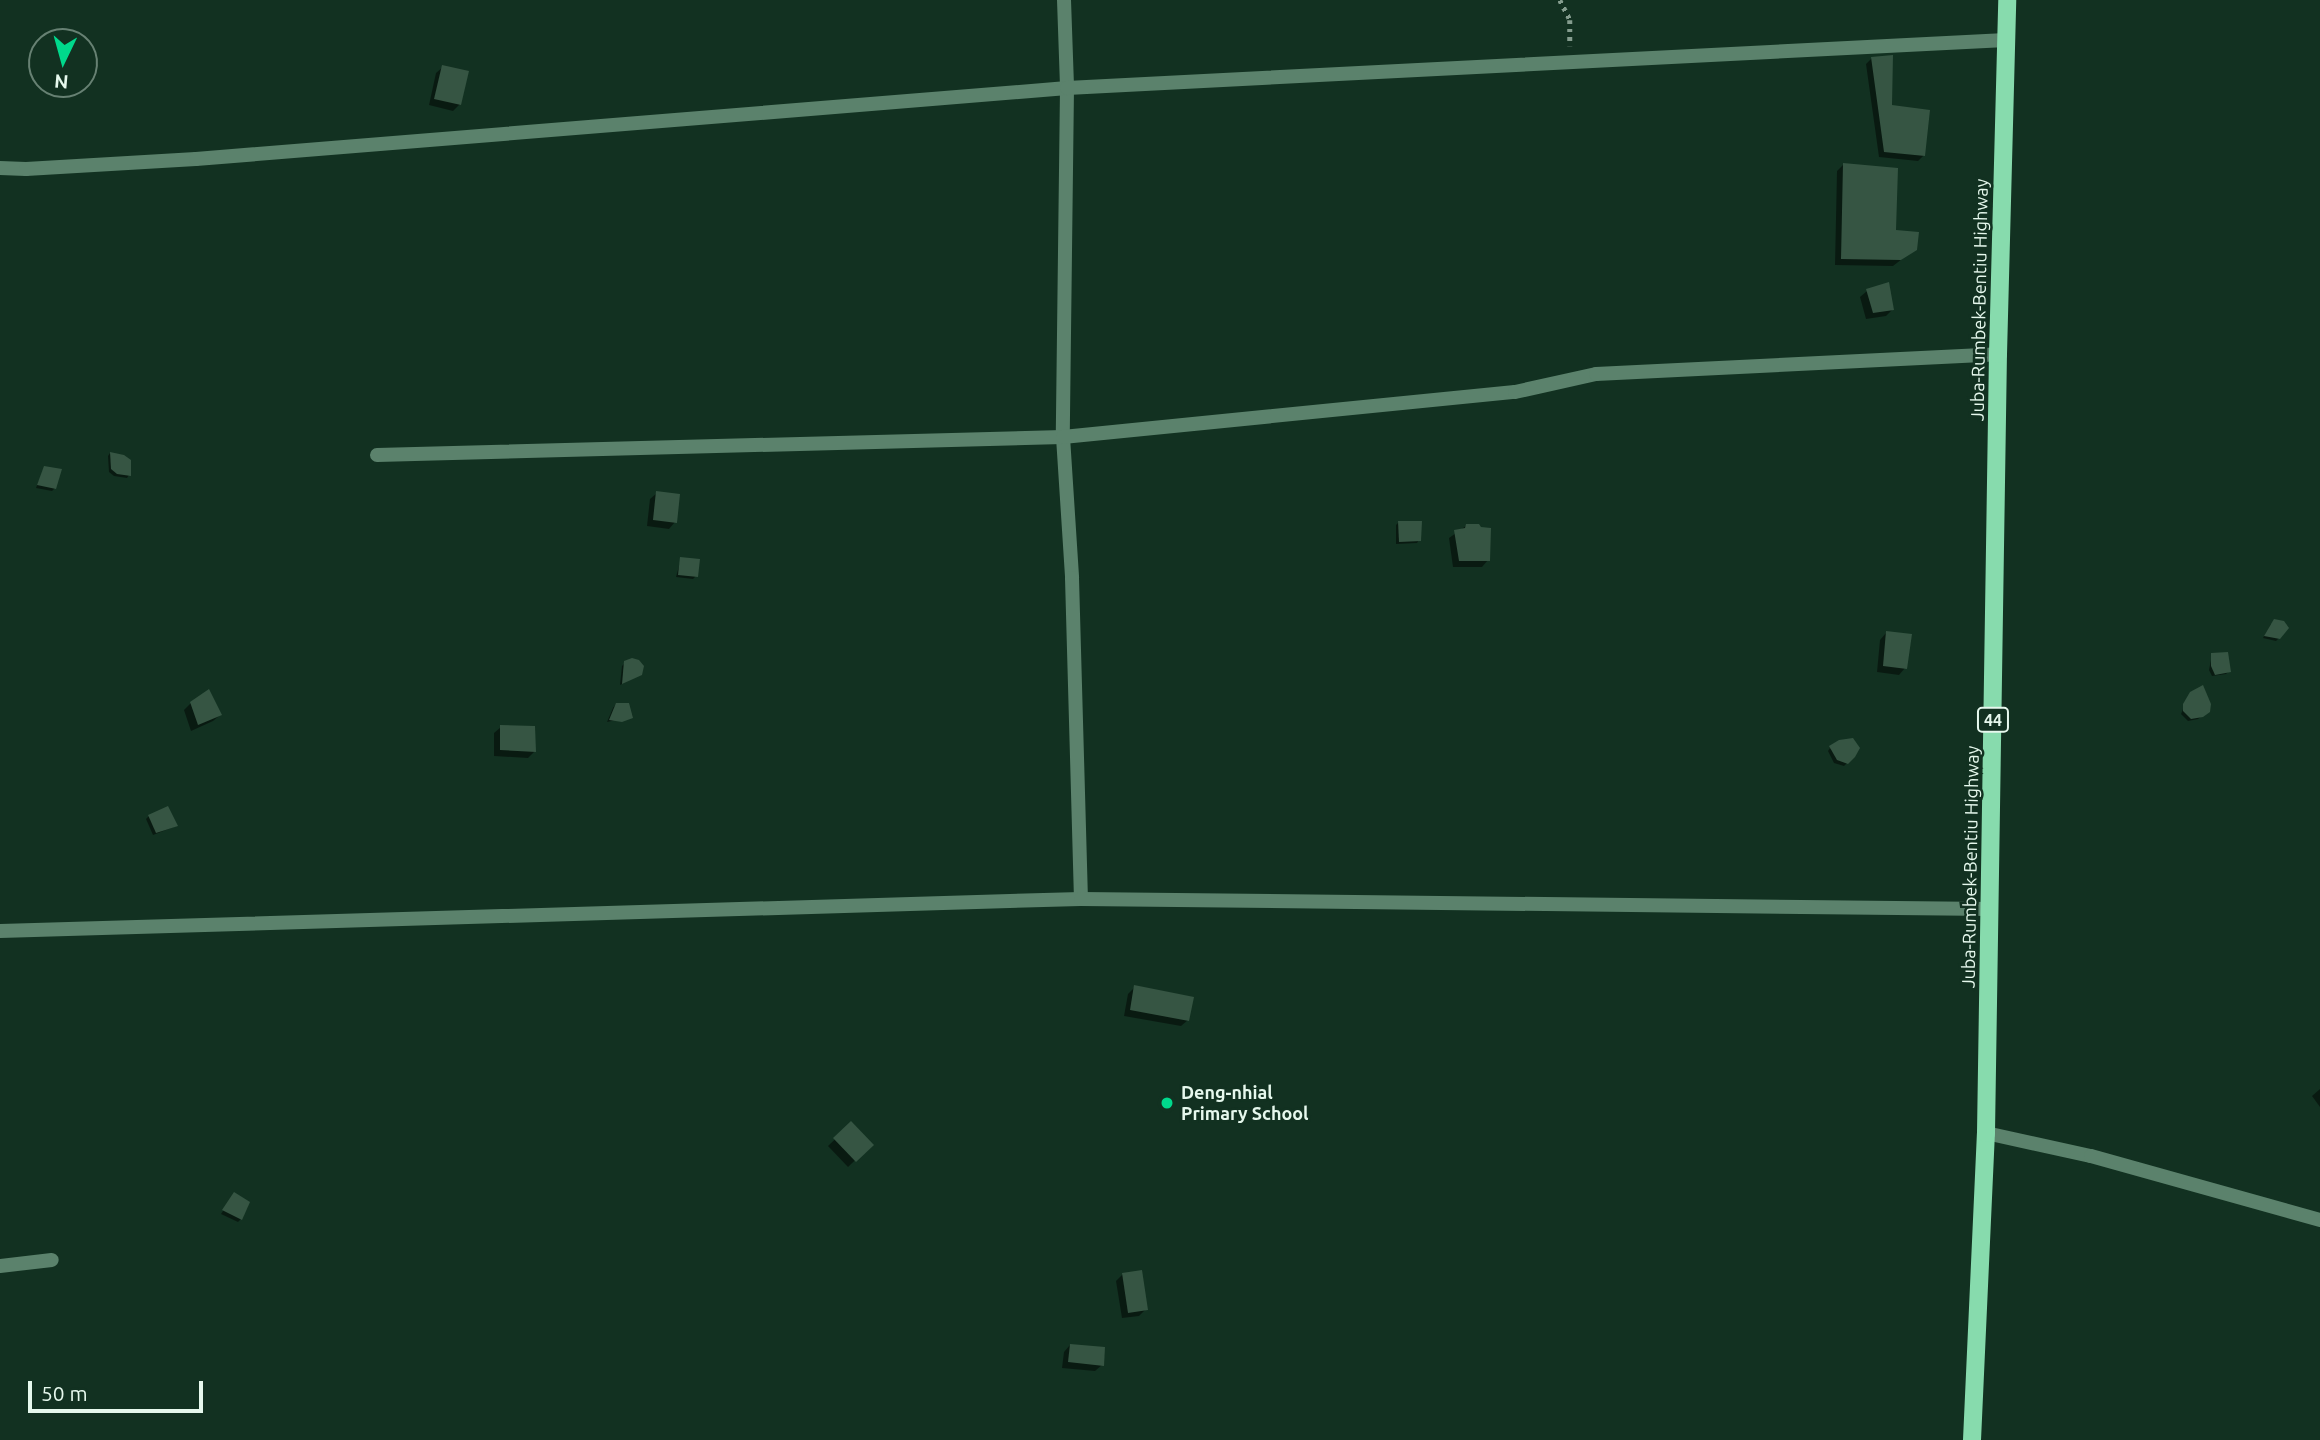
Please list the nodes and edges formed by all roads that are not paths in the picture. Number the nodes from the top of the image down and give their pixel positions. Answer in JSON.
{"nodes":[{"id":1,"x":1064,"y":0,"type":"edge"},
{"id":2,"x":2007,"y":0,"type":"edge"},
{"id":3,"x":2006,"y":40,"type":"junction"},
{"id":4,"x":1067,"y":88,"type":"junction"},
{"id":5,"x":0,"y":168,"type":"edge"},
{"id":6,"x":1998,"y":354,"type":"junction"},
{"id":7,"x":1063,"y":436,"type":"junction"},
{"id":8,"x":377,"y":455,"type":"dead end"},
{"id":9,"x":1081,"y":899,"type":"junction"},
{"id":10,"x":1991,"y":909,"type":"junction"},
{"id":11,"x":0,"y":930,"type":"edge"},
{"id":12,"x":1986,"y":1133,"type":"junction"},
{"id":13,"x":2320,"y":1220,"type":"edge"},
{"id":14,"x":52,"y":1260,"type":"dead end"},
{"id":15,"x":0,"y":1266,"type":"edge"},
{"id":16,"x":1972,"y":1440,"type":"edge"}],
"edges":[{"from":1,"to":4,"type":"street"},
{"from":2,"to":3,"type":"main road","name":"Juba-Rumbek-Bentiu Highway","number":"44"},
{"from":3,"to":4,"type":"street"},
{"from":3,"to":6,"type":"main road","name":"Juba-Rumbek-Bentiu Highway","number":"44"},
{"from":4,"to":5,"type":"street"},
{"from":4,"to":7,"type":"street"},
{"from":6,"to":7,"type":"street"},
{"from":6,"to":10,"type":"main road","name":"Juba-Rumbek-Bentiu Highway","number":"44"},
{"from":7,"to":8,"type":"street"},
{"from":7,"to":9,"type":"street"},
{"from":9,"to":10,"type":"street"},
{"from":9,"to":11,"type":"street"},
{"from":10,"to":12,"type":"main road","name":"Juba-Rumbek-Bentiu Highway","number":"44"},
{"from":12,"to":13,"type":"street"},
{"from":12,"to":16,"type":"main road","name":"Juba-Rumbek-Bentiu Highway","number":"44"},
{"from":14,"to":15,"type":"street"}]}
